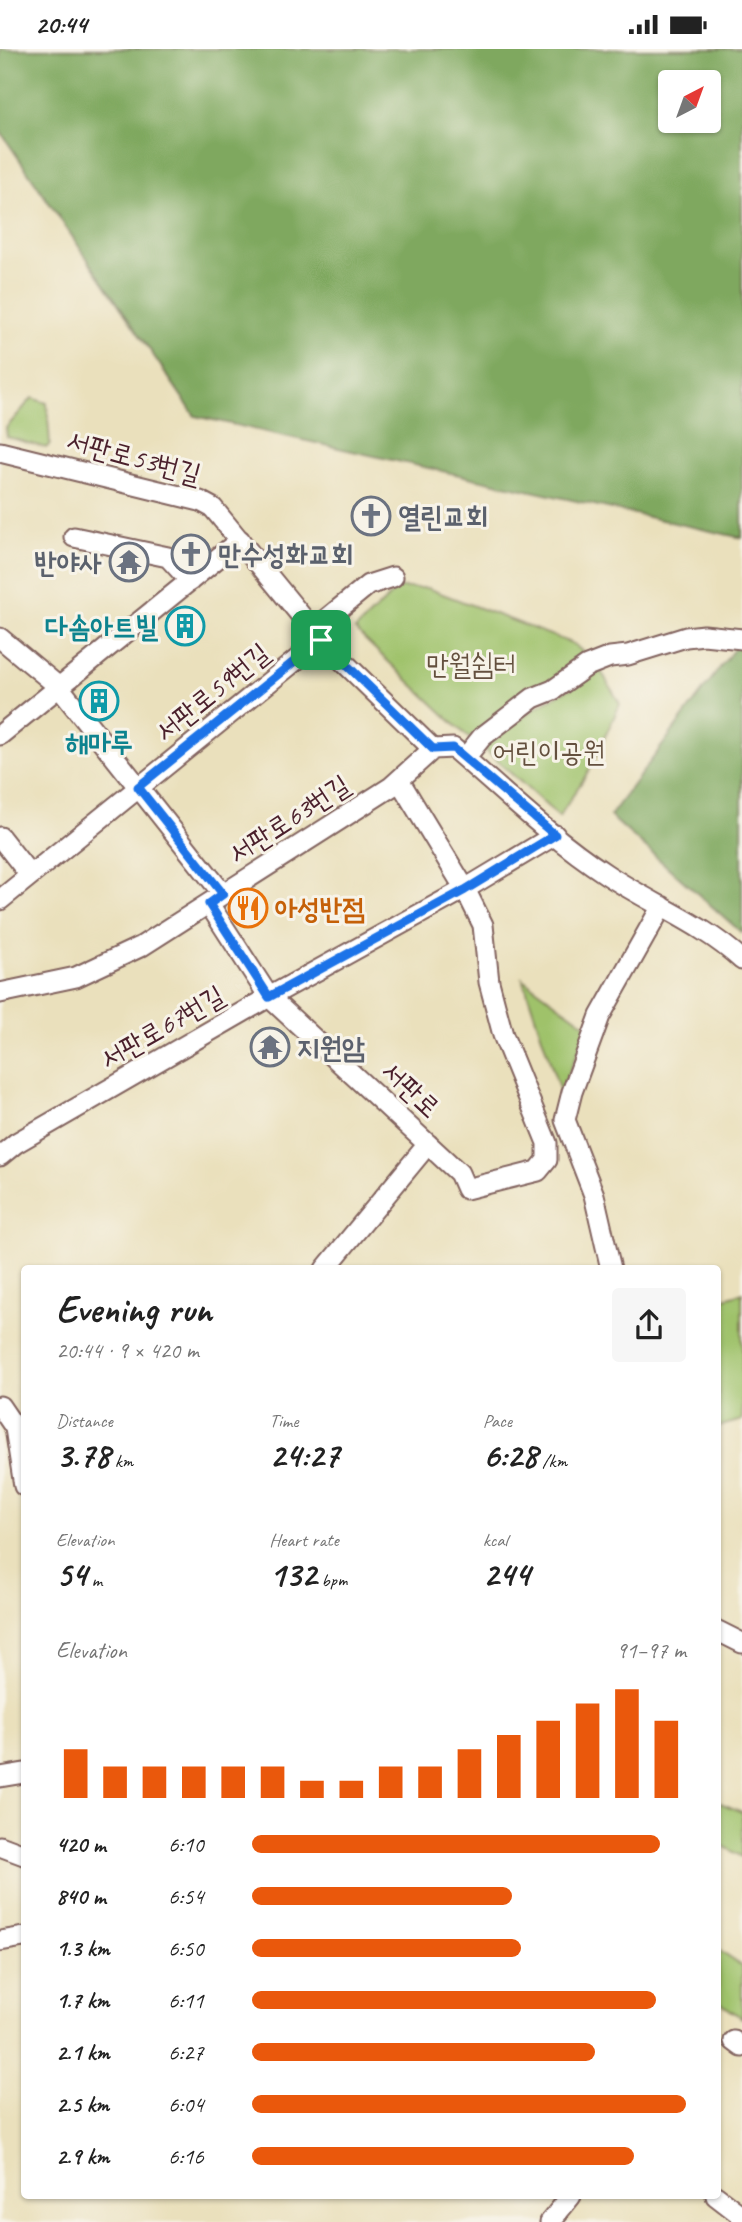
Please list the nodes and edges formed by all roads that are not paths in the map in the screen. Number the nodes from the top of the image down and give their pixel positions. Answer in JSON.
{"nodes":[{"id":1,"x":0,"y":451,"type":"edge"},
{"id":2,"x":74,"y":537,"type":"dead end"},
{"id":3,"x":240,"y":540,"type":"junction"},
{"id":4,"x":393,"y":577,"type":"dead end"},
{"id":5,"x":190,"y":581,"type":"junction"},
{"id":6,"x":317,"y":635,"type":"junction"},
{"id":7,"x":0,"y":638,"type":"edge"},
{"id":8,"x":742,"y":639,"type":"edge"},
{"id":9,"x":59,"y":687,"type":"junction"},
{"id":10,"x":0,"y":735,"type":"edge"},
{"id":11,"x":433,"y":749,"type":"junction"},
{"id":12,"x":465,"y":758,"type":"junction"},
{"id":13,"x":399,"y":780,"type":"junction"},
{"id":14,"x":138,"y":787,"type":"junction"},
{"id":15,"x":555,"y":835,"type":"junction"},
{"id":16,"x":0,"y":837,"type":"edge"},
{"id":17,"x":30,"y":875,"type":"junction"},
{"id":18,"x":465,"y":890,"type":"junction"},
{"id":19,"x":0,"y":899,"type":"edge"},
{"id":20,"x":216,"y":899,"type":"junction"},
{"id":21,"x":662,"y":906,"type":"junction"},
{"id":22,"x":742,"y":960,"type":"edge"},
{"id":23,"x":0,"y":993,"type":"edge"},
{"id":24,"x":269,"y":997,"type":"junction"},
{"id":25,"x":428,"y":1144,"type":"junction"},
{"id":26,"x":0,"y":1156,"type":"edge"},
{"id":27,"x":328,"y":1265,"type":"edge"},
{"id":28,"x":610,"y":1265,"type":"edge"},
{"id":29,"x":4,"y":1419,"type":"edge"},
{"id":30,"x":21,"y":1467,"type":"edge"},
{"id":31,"x":721,"y":1632,"type":"edge"},
{"id":32,"x":742,"y":1643,"type":"edge"},
{"id":33,"x":21,"y":1774,"type":"edge"},
{"id":34,"x":0,"y":1777,"type":"edge"},
{"id":35,"x":0,"y":1846,"type":"edge"},
{"id":36,"x":21,"y":1854,"type":"edge"},
{"id":37,"x":21,"y":1938,"type":"edge"},
{"id":38,"x":0,"y":1941,"type":"edge"},
{"id":39,"x":569,"y":2199,"type":"edge"},
{"id":40,"x":720,"y":2199,"type":"edge"},
{"id":41,"x":742,"y":2216,"type":"edge"},
{"id":42,"x":550,"y":2222,"type":"edge"}],
"edges":[{"from":1,"to":3,"type":"street","name":"서판로53번길"},
{"from":2,"to":5,"type":"street"},
{"from":3,"to":5,"type":"street"},
{"from":3,"to":6,"type":"street","name":"서판로53번길"},
{"from":4,"to":6,"type":"street"},
{"from":5,"to":9,"type":"street"},
{"from":6,"to":11,"type":"street","name":"서판로53번길"},
{"from":6,"to":14,"type":"street","name":"서판로59번길"},
{"from":7,"to":9,"type":"street","name":"서판로"},
{"from":8,"to":12,"type":"street"},
{"from":9,"to":10,"type":"street"},
{"from":9,"to":14,"type":"street","name":"서판로"},
{"from":11,"to":12,"type":"street","name":"서판로53번길"},
{"from":11,"to":13,"type":"street","name":"서판로63번길"},
{"from":12,"to":15,"type":"street","name":"서판로53번길"},
{"from":13,"to":18,"type":"street"},
{"from":13,"to":20,"type":"street","name":"서판로63번길"},
{"from":14,"to":17,"type":"street","name":"서판로59번길"},
{"from":14,"to":20,"type":"street","name":"서판로"},
{"from":15,"to":18,"type":"street","name":"서판로67번길"},
{"from":15,"to":21,"type":"street","name":"서판로53번길"},
{"from":16,"to":17,"type":"street"},
{"from":17,"to":19,"type":"street","name":"서판로59번길"},
{"from":18,"to":24,"type":"street","name":"서판로67번길"},
{"from":18,"to":25,"type":"street","name":"서판로"},
{"from":20,"to":23,"type":"street","name":"서판로63번길"},
{"from":20,"to":24,"type":"street","name":"서판로"},
{"from":21,"to":22,"type":"street","name":"서판로53번길"},
{"from":21,"to":28,"type":"street"},
{"from":24,"to":25,"type":"street","name":"서판로"},
{"from":24,"to":26,"type":"street","name":"서판로67번길"},
{"from":25,"to":27,"type":"street"},
{"from":29,"to":30,"type":"street"},
{"from":31,"to":32,"type":"street"},
{"from":33,"to":34,"type":"street"},
{"from":35,"to":36,"type":"street"},
{"from":37,"to":38,"type":"street"},
{"from":39,"to":42,"type":"street"},
{"from":40,"to":41,"type":"street"}]}
